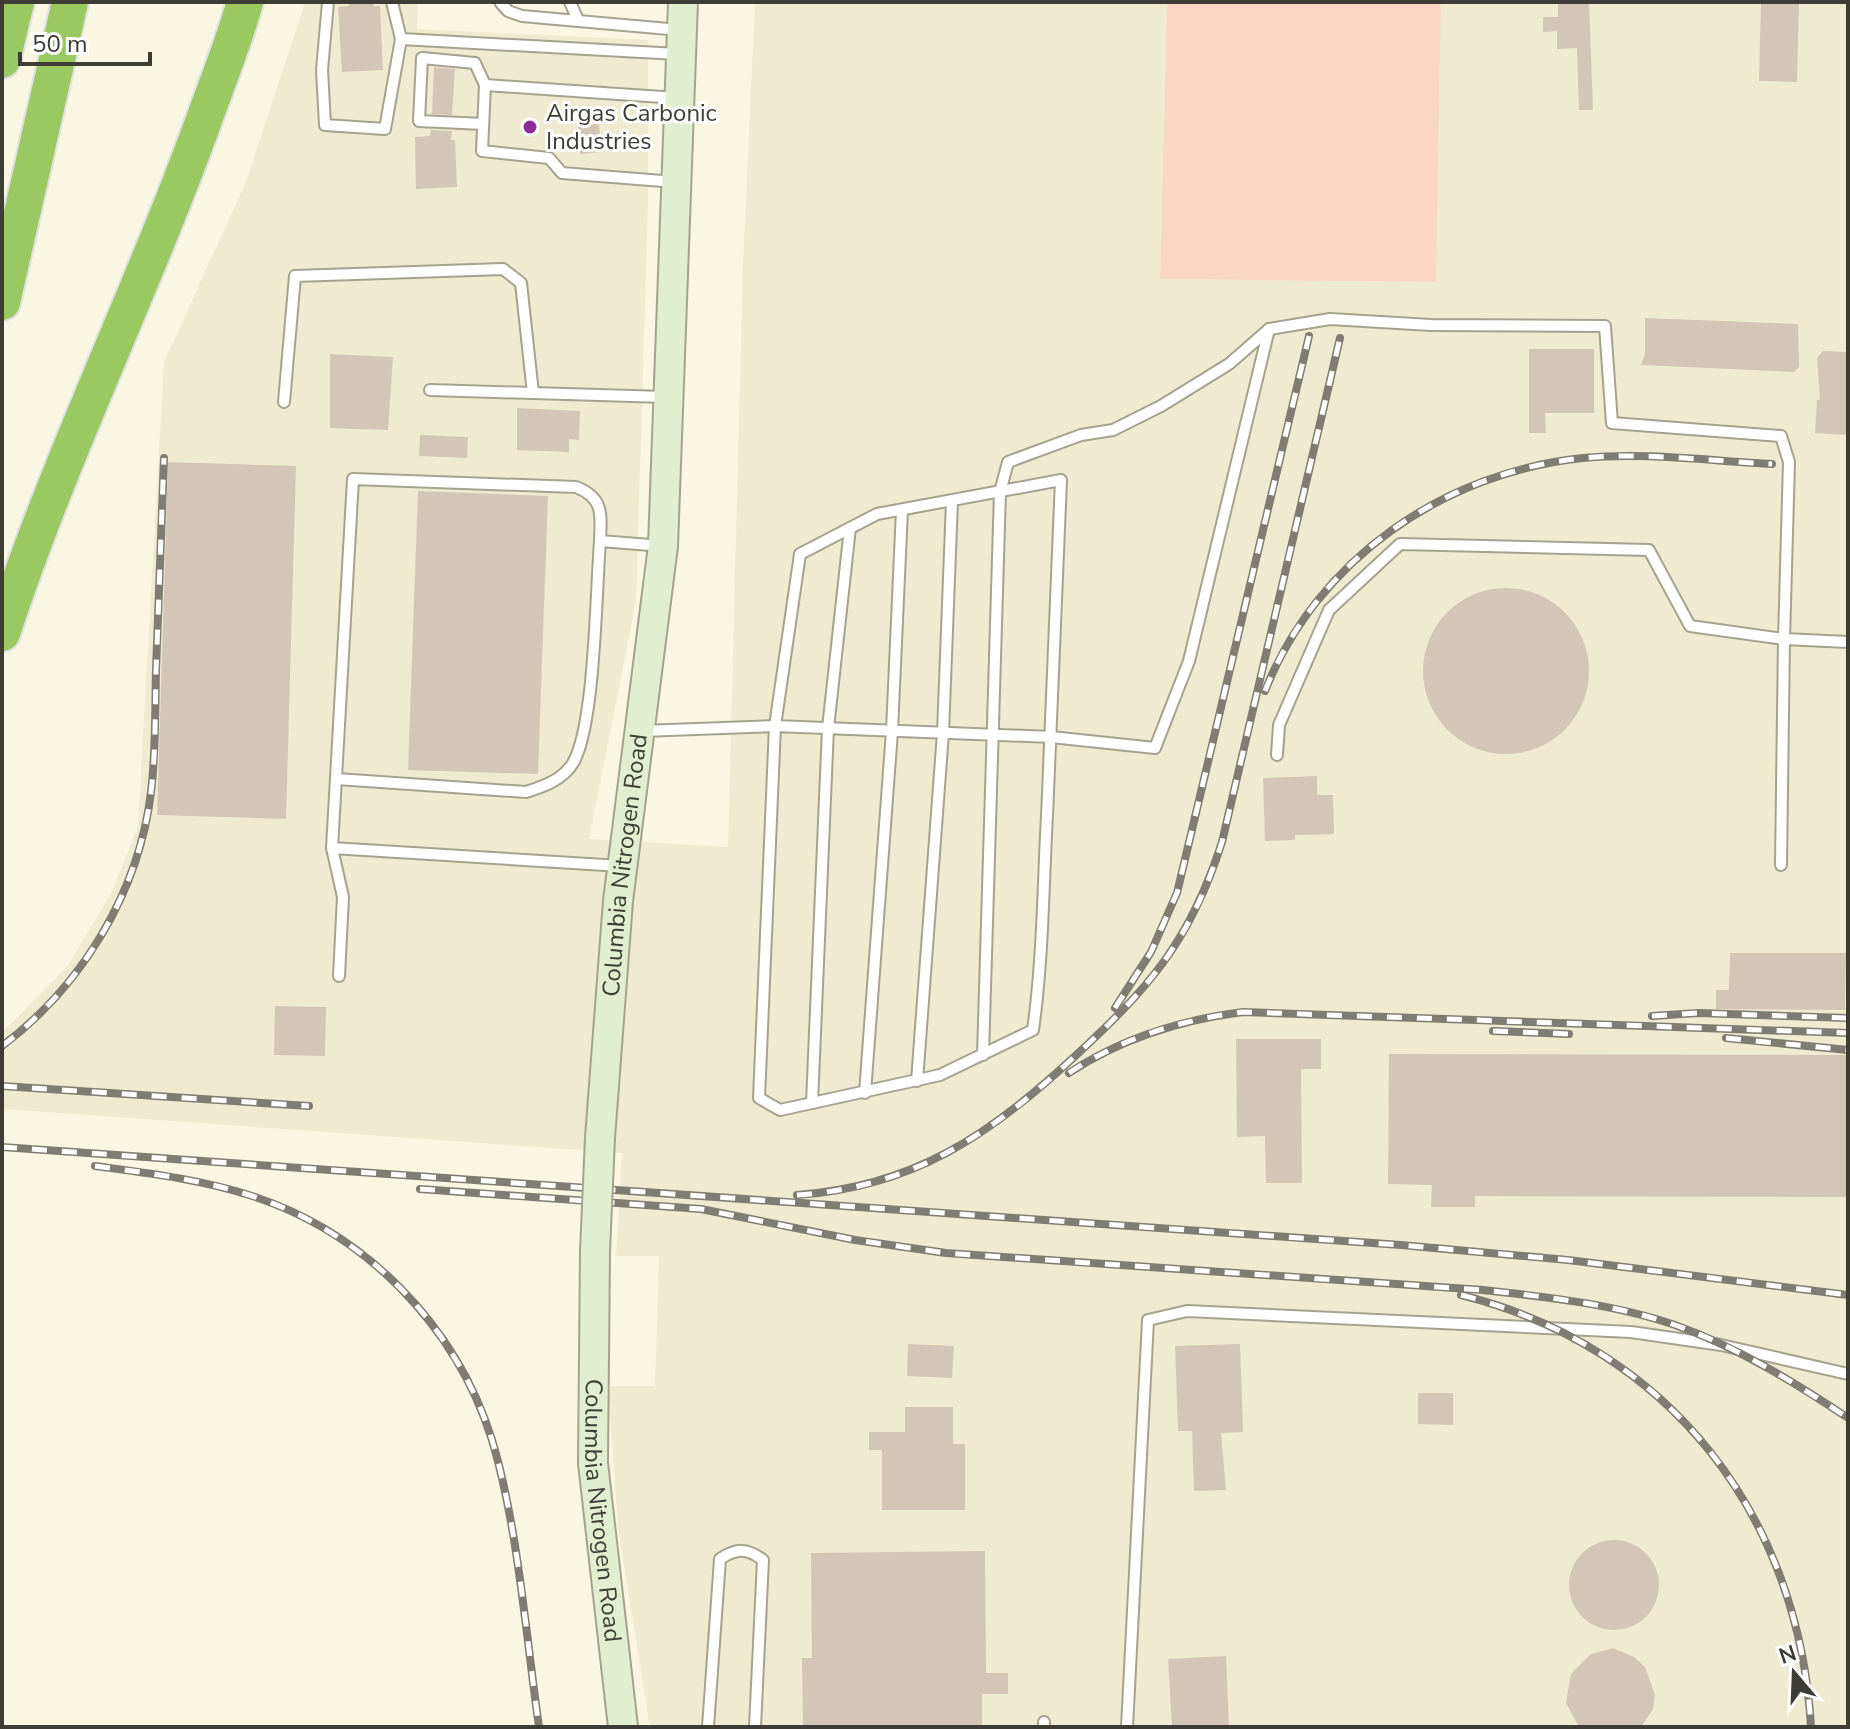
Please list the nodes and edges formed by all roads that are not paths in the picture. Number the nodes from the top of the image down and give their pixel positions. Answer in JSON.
{"nodes":[{"id":1,"x":16,"y":2,"type":"edge"},
{"id":2,"x":70,"y":2,"type":"edge"},
{"id":3,"x":245,"y":2,"type":"edge"},
{"id":4,"x":255,"y":2,"type":"edge"},
{"id":5,"x":328,"y":2,"type":"edge"},
{"id":6,"x":392,"y":2,"type":"edge"},
{"id":7,"x":500,"y":2,"type":"edge"},
{"id":8,"x":570,"y":2,"type":"edge"},
{"id":9,"x":683,"y":2,"type":"edge"},
{"id":10,"x":578,"y":20,"type":"junction"},
{"id":11,"x":401,"y":39,"type":"junction"},
{"id":12,"x":681,"y":42,"type":"junction"},
{"id":13,"x":2,"y":60,"type":"edge"},
{"id":14,"x":485,"y":85,"type":"junction"},
{"id":15,"x":679,"y":99,"type":"junction"},
{"id":16,"x":210,"y":103,"type":"junction"},
{"id":17,"x":483,"y":124,"type":"junction"},
{"id":18,"x":678,"y":182,"type":"junction"},
{"id":19,"x":2,"y":302,"type":"edge"},
{"id":20,"x":1269,"y":329,"type":"junction"},
{"id":21,"x":430,"y":390,"type":"dead end"},
{"id":22,"x":533,"y":393,"type":"junction"},
{"id":23,"x":671,"y":398,"type":"junction"},
{"id":24,"x":284,"y":402,"type":"dead end"},
{"id":25,"x":1000,"y":492,"type":"junction"},
{"id":26,"x":952,"y":501,"type":"junction"},
{"id":27,"x":902,"y":510,"type":"junction"},
{"id":28,"x":850,"y":528,"type":"junction"},
{"id":29,"x":600,"y":541,"type":"junction"},
{"id":30,"x":663,"y":546,"type":"junction"},
{"id":31,"x":2,"y":633,"type":"edge"},
{"id":32,"x":1784,"y":639,"type":"junction"},
{"id":33,"x":1848,"y":642,"type":"edge"},
{"id":34,"x":775,"y":726,"type":"junction"},
{"id":35,"x":828,"y":728,"type":"junction"},
{"id":36,"x":640,"y":731,"type":"junction"},
{"id":37,"x":892,"y":731,"type":"junction"},
{"id":38,"x":943,"y":733,"type":"junction"},
{"id":39,"x":991,"y":735,"type":"junction"},
{"id":40,"x":1051,"y":737,"type":"junction"},
{"id":41,"x":1277,"y":755,"type":"dead end"},
{"id":42,"x":337,"y":779,"type":"junction"},
{"id":43,"x":332,"y":848,"type":"junction"},
{"id":44,"x":1781,"y":865,"type":"dead end"},
{"id":45,"x":623,"y":866,"type":"junction"},
{"id":46,"x":339,"y":976,"type":"dead end"},
{"id":47,"x":983,"y":1055,"type":"junction"},
{"id":48,"x":917,"y":1081,"type":"junction"},
{"id":49,"x":865,"y":1093,"type":"junction"},
{"id":50,"x":812,"y":1103,"type":"junction"},
{"id":51,"x":1848,"y":1374,"type":"edge"},
{"id":52,"x":623,"y":1727,"type":"edge"},
{"id":53,"x":708,"y":1727,"type":"edge"},
{"id":54,"x":755,"y":1727,"type":"edge"},
{"id":55,"x":1127,"y":1727,"type":"edge"}],
"edges":[{"from":1,"to":13,"type":"highway"},
{"from":2,"to":19,"type":"highway"},
{"from":3,"to":16,"type":"highway"},
{"from":4,"to":16,"type":"highway"},
{"from":5,"to":11,"type":"lane"},
{"from":6,"to":11,"type":"lane"},
{"from":7,"to":10,"type":"lane"},
{"from":8,"to":10,"type":"lane"},
{"from":9,"to":12,"type":"street","name":"Columbia Nitrogen Road"},
{"from":10,"to":12,"type":"lane"},
{"from":11,"to":12,"type":"lane"},
{"from":12,"to":15,"type":"street","name":"Columbia Nitrogen Road"},
{"from":14,"to":15,"type":"lane"},
{"from":14,"to":17,"type":"lane"},
{"from":14,"to":17,"type":"lane"},
{"from":15,"to":18,"type":"street","name":"Columbia Nitrogen Road"},
{"from":16,"to":31,"type":"highway"},
{"from":17,"to":18,"type":"lane"},
{"from":18,"to":23,"type":"street","name":"Columbia Nitrogen Road"},
{"from":20,"to":25,"type":"lane"},
{"from":20,"to":32,"type":"lane"},
{"from":20,"to":40,"type":"lane"},
{"from":21,"to":22,"type":"lane"},
{"from":22,"to":23,"type":"lane"},
{"from":22,"to":24,"type":"lane"},
{"from":23,"to":30,"type":"street","name":"Columbia Nitrogen Road"},
{"from":25,"to":26,"type":"lane"},
{"from":25,"to":39,"type":"lane"},
{"from":25,"to":40,"type":"lane"},
{"from":26,"to":27,"type":"lane"},
{"from":26,"to":38,"type":"lane"},
{"from":27,"to":28,"type":"lane"},
{"from":27,"to":37,"type":"lane"},
{"from":28,"to":34,"type":"lane"},
{"from":28,"to":35,"type":"lane"},
{"from":29,"to":30,"type":"lane"},
{"from":29,"to":42,"type":"lane"},
{"from":29,"to":42,"type":"lane"},
{"from":30,"to":36,"type":"street","name":"Columbia Nitrogen Road"},
{"from":32,"to":33,"type":"lane"},
{"from":32,"to":41,"type":"lane"},
{"from":32,"to":44,"type":"lane"},
{"from":34,"to":35,"type":"lane"},
{"from":34,"to":36,"type":"lane"},
{"from":34,"to":50,"type":"lane"},
{"from":35,"to":37,"type":"lane"},
{"from":35,"to":50,"type":"lane"},
{"from":36,"to":45,"type":"street","name":"Columbia Nitrogen Road"},
{"from":37,"to":38,"type":"lane"},
{"from":37,"to":49,"type":"lane"},
{"from":38,"to":39,"type":"lane"},
{"from":38,"to":48,"type":"lane"},
{"from":39,"to":40,"type":"lane"},
{"from":39,"to":47,"type":"lane"},
{"from":40,"to":47,"type":"lane"},
{"from":42,"to":43,"type":"lane"},
{"from":43,"to":45,"type":"lane"},
{"from":43,"to":46,"type":"lane"},
{"from":45,"to":52,"type":"street","name":"Columbia Nitrogen Road","bridge":true},
{"from":47,"to":48,"type":"lane"},
{"from":48,"to":49,"type":"lane"},
{"from":49,"to":50,"type":"lane"},
{"from":51,"to":55,"type":"lane"},
{"from":53,"to":54,"type":"lane"}]}
